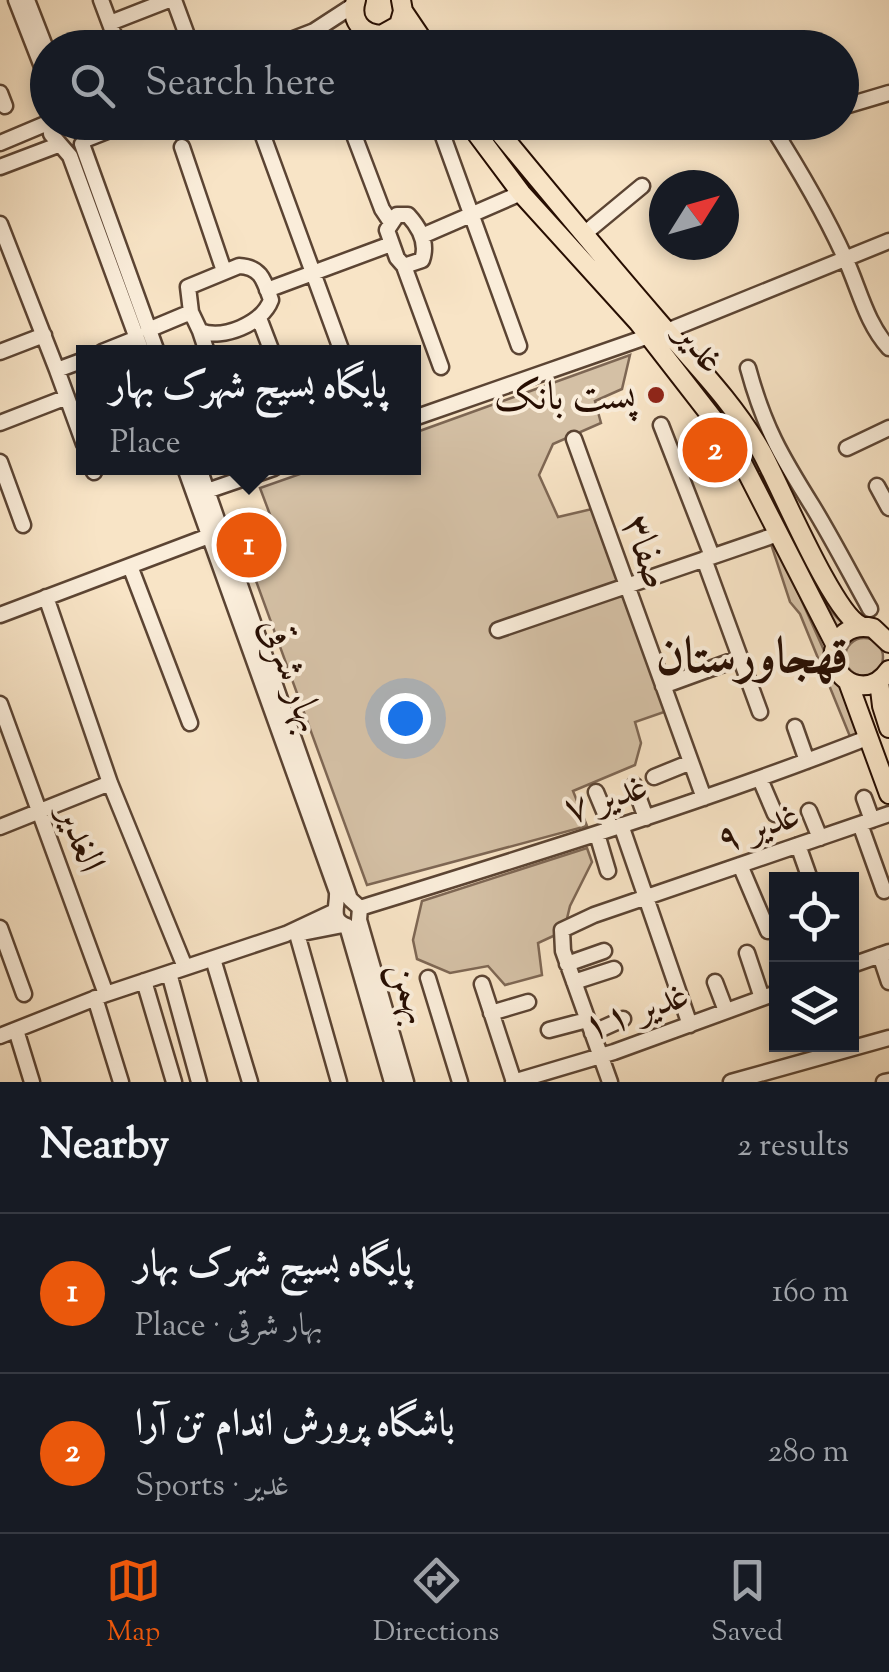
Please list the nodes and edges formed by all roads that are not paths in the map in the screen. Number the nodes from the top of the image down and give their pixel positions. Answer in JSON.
{"nodes":[{"id":1,"x":16,"y":0,"type":"edge"},
{"id":2,"x":28,"y":0,"type":"edge"},
{"id":3,"x":101,"y":0,"type":"edge"},
{"id":4,"x":171,"y":0,"type":"edge"},
{"id":5,"x":355,"y":3,"type":"edge"},
{"id":6,"x":402,"y":6,"type":"edge"},
{"id":7,"x":110,"y":23,"type":"junction"},
{"id":8,"x":326,"y":24,"type":"junction"},
{"id":9,"x":39,"y":30,"type":"edge"},
{"id":10,"x":113,"y":30,"type":"edge"},
{"id":11,"x":184,"y":30,"type":"edge"},
{"id":12,"x":312,"y":30,"type":"edge"},
{"id":13,"x":336,"y":30,"type":"edge"},
{"id":14,"x":367,"y":30,"type":"edge"},
{"id":15,"x":388,"y":30,"type":"edge"},
{"id":16,"x":417,"y":30,"type":"edge"},
{"id":17,"x":30,"y":36,"type":"edge"},
{"id":18,"x":889,"y":93,"type":"edge"},
{"id":19,"x":859,"y":102,"type":"edge"},
{"id":20,"x":30,"y":131,"type":"edge"},
{"id":21,"x":56,"y":140,"type":"edge"},
{"id":22,"x":89,"y":140,"type":"edge"},
{"id":23,"x":263,"y":140,"type":"edge"},
{"id":24,"x":356,"y":140,"type":"edge"},
{"id":25,"x":444,"y":140,"type":"edge"},
{"id":26,"x":481,"y":140,"type":"edge"},
{"id":27,"x":506,"y":140,"type":"edge"},
{"id":28,"x":780,"y":140,"type":"edge"},
{"id":29,"x":84,"y":142,"type":"junction"},
{"id":30,"x":0,"y":143,"type":"edge"},
{"id":31,"x":61,"y":146,"type":"junction"},
{"id":32,"x":182,"y":147,"type":"dead end"},
{"id":33,"x":0,"y":166,"type":"edge"},
{"id":34,"x":642,"y":186,"type":"dead end"},
{"id":35,"x":521,"y":193,"type":"junction"},
{"id":36,"x":471,"y":214,"type":"junction"},
{"id":37,"x":390,"y":221,"type":"junction"},
{"id":38,"x":0,"y":224,"type":"edge"},
{"id":39,"x":584,"y":234,"type":"junction"},
{"id":40,"x":422,"y":236,"type":"junction"},
{"id":41,"x":889,"y":240,"type":"edge"},
{"id":42,"x":391,"y":244,"type":"junction"},
{"id":43,"x":845,"y":258,"type":"junction"},
{"id":44,"x":404,"y":266,"type":"junction"},
{"id":45,"x":224,"y":271,"type":"junction"},
{"id":46,"x":312,"y":272,"type":"junction"},
{"id":47,"x":267,"y":290,"type":"junction"},
{"id":48,"x":191,"y":312,"type":"junction"},
{"id":49,"x":259,"y":318,"type":"junction"},
{"id":50,"x":200,"y":330,"type":"junction"},
{"id":51,"x":658,"y":334,"type":"junction"},
{"id":52,"x":44,"y":335,"type":"junction"},
{"id":53,"x":143,"y":340,"type":"edge"},
{"id":54,"x":205,"y":345,"type":"edge"},
{"id":55,"x":269,"y":345,"type":"edge"},
{"id":56,"x":339,"y":345,"type":"edge"},
{"id":57,"x":519,"y":346,"type":"dead end"},
{"id":58,"x":889,"y":348,"type":"edge"},
{"id":59,"x":0,"y":352,"type":"edge"},
{"id":60,"x":76,"y":363,"type":"edge"},
{"id":61,"x":441,"y":366,"type":"dead end"},
{"id":62,"x":748,"y":368,"type":"dead end"},
{"id":63,"x":58,"y":370,"type":"junction"},
{"id":64,"x":67,"y":397,"type":"junction"},
{"id":65,"x":421,"y":416,"type":"edge"},
{"id":66,"x":0,"y":422,"type":"edge"},
{"id":67,"x":76,"y":422,"type":"edge"},
{"id":68,"x":661,"y":425,"type":"dead end"},
{"id":69,"x":889,"y":428,"type":"edge"},
{"id":70,"x":574,"y":439,"type":"dead end"},
{"id":71,"x":847,"y":448,"type":"dead end"},
{"id":72,"x":0,"y":462,"type":"edge"},
{"id":73,"x":788,"y":470,"type":"junction"},
{"id":74,"x":187,"y":475,"type":"edge"},
{"id":75,"x":202,"y":475,"type":"edge"},
{"id":76,"x":253,"y":475,"type":"edge"},
{"id":77,"x":877,"y":486,"type":"dead end"},
{"id":78,"x":208,"y":491,"type":"junction"},
{"id":79,"x":784,"y":495,"type":"junction"},
{"id":80,"x":889,"y":508,"type":"edge"},
{"id":81,"x":23,"y":525,"type":"dead end"},
{"id":82,"x":216,"y":534,"type":"junction"},
{"id":83,"x":778,"y":534,"type":"junction"},
{"id":84,"x":708,"y":558,"type":"junction"},
{"id":85,"x":845,"y":565,"type":"junction"},
{"id":86,"x":130,"y":566,"type":"junction"},
{"id":87,"x":626,"y":585,"type":"junction"},
{"id":88,"x":46,"y":597,"type":"junction"},
{"id":89,"x":838,"y":604,"type":"junction"},
{"id":90,"x":0,"y":615,"type":"edge"},
{"id":91,"x":866,"y":617,"type":"junction"},
{"id":92,"x":498,"y":630,"type":"dead end"},
{"id":93,"x":887,"y":637,"type":"edge"},
{"id":94,"x":835,"y":644,"type":"junction"},
{"id":95,"x":736,"y":656,"type":"junction"},
{"id":96,"x":884,"y":676,"type":"edge"},
{"id":97,"x":848,"y":682,"type":"junction"},
{"id":98,"x":663,"y":686,"type":"junction"},
{"id":99,"x":0,"y":704,"type":"edge"},
{"id":100,"x":760,"y":712,"type":"dead end"},
{"id":101,"x":190,"y":723,"type":"dead end"},
{"id":102,"x":795,"y":727,"type":"dead end"},
{"id":103,"x":889,"y":728,"type":"edge"},
{"id":104,"x":867,"y":738,"type":"junction"},
{"id":105,"x":807,"y":761,"type":"junction"},
{"id":106,"x":691,"y":762,"type":"junction"},
{"id":107,"x":654,"y":778,"type":"dead end"},
{"id":108,"x":760,"y":779,"type":"junction"},
{"id":109,"x":110,"y":784,"type":"junction"},
{"id":110,"x":634,"y":785,"type":"dead end"},
{"id":111,"x":596,"y":792,"type":"dead end"},
{"id":112,"x":889,"y":794,"type":"edge"},
{"id":113,"x":704,"y":798,"type":"junction"},
{"id":114,"x":864,"y":798,"type":"dead end"},
{"id":115,"x":809,"y":811,"type":"dead end"},
{"id":116,"x":39,"y":812,"type":"junction"},
{"id":117,"x":774,"y":814,"type":"dead end"},
{"id":118,"x":889,"y":814,"type":"edge"},
{"id":119,"x":646,"y":818,"type":"junction"},
{"id":120,"x":866,"y":822,"type":"junction"},
{"id":121,"x":0,"y":827,"type":"edge"},
{"id":122,"x":610,"y":829,"type":"junction"},
{"id":123,"x":820,"y":838,"type":"junction"},
{"id":124,"x":798,"y":845,"type":"junction"},
{"id":125,"x":740,"y":865,"type":"junction"},
{"id":126,"x":608,"y":872,"type":"dead end"},
{"id":127,"x":807,"y":872,"type":"edge"},
{"id":128,"x":884,"y":891,"type":"dead end"},
{"id":129,"x":646,"y":897,"type":"junction"},
{"id":130,"x":347,"y":913,"type":"junction"},
{"id":131,"x":0,"y":928,"type":"edge"},
{"id":132,"x":768,"y":932,"type":"dead end"},
{"id":133,"x":292,"y":934,"type":"junction"},
{"id":134,"x":604,"y":951,"type":"dead end"},
{"id":135,"x":884,"y":953,"type":"edge"},
{"id":136,"x":748,"y":954,"type":"dead end"},
{"id":137,"x":213,"y":958,"type":"junction"},
{"id":138,"x":859,"y":962,"type":"edge"},
{"id":139,"x":567,"y":964,"type":"junction"},
{"id":140,"x":6,"y":966,"type":"edge"},
{"id":141,"x":184,"y":967,"type":"junction"},
{"id":142,"x":614,"y":970,"type":"dead end"},
{"id":143,"x":168,"y":974,"type":"junction"},
{"id":144,"x":428,"y":978,"type":"dead end"},
{"id":145,"x":144,"y":982,"type":"junction"},
{"id":146,"x":574,"y":982,"type":"junction"},
{"id":147,"x":715,"y":982,"type":"dead end"},
{"id":148,"x":889,"y":982,"type":"edge"},
{"id":149,"x":482,"y":984,"type":"dead end"},
{"id":150,"x":24,"y":994,"type":"dead end"},
{"id":151,"x":769,"y":995,"type":"edge"},
{"id":152,"x":101,"y":996,"type":"junction"},
{"id":153,"x":528,"y":1002,"type":"dead end"},
{"id":154,"x":726,"y":1011,"type":"junction"},
{"id":155,"x":491,"y":1013,"type":"junction"},
{"id":156,"x":622,"y":1020,"type":"dead end"},
{"id":157,"x":690,"y":1024,"type":"junction"},
{"id":158,"x":590,"y":1027,"type":"junction"},
{"id":159,"x":16,"y":1030,"type":"junction"},
{"id":160,"x":549,"y":1030,"type":"dead end"},
{"id":161,"x":0,"y":1036,"type":"edge"},
{"id":162,"x":889,"y":1038,"type":"edge"},
{"id":163,"x":600,"y":1056,"type":"junction"},
{"id":164,"x":32,"y":1082,"type":"edge"},
{"id":165,"x":121,"y":1082,"type":"edge"},
{"id":166,"x":174,"y":1082,"type":"edge"},
{"id":167,"x":199,"y":1082,"type":"edge"},
{"id":168,"x":250,"y":1082,"type":"edge"},
{"id":169,"x":339,"y":1082,"type":"edge"},
{"id":170,"x":392,"y":1082,"type":"edge"},
{"id":171,"x":406,"y":1082,"type":"edge"},
{"id":172,"x":460,"y":1082,"type":"edge"},
{"id":173,"x":513,"y":1082,"type":"edge"},
{"id":174,"x":610,"y":1082,"type":"edge"},
{"id":175,"x":731,"y":1082,"type":"edge"}],
"edges":[{"from":1,"to":17,"type":"street"},
{"from":2,"to":9,"type":"street"},
{"from":3,"to":7,"type":"street"},
{"from":4,"to":7,"type":"street"},
{"from":4,"to":11,"type":"street"},
{"from":5,"to":8,"type":"street"},
{"from":5,"to":14,"type":"main road"},
{"from":6,"to":15,"type":"main road"},
{"from":6,"to":16,"type":"main road"},
{"from":7,"to":10,"type":"street"},
{"from":8,"to":12,"type":"street"},
{"from":8,"to":13,"type":"street"},
{"from":18,"to":19,"type":"street"},
{"from":20,"to":30,"type":"street"},
{"from":21,"to":31,"type":"street"},
{"from":22,"to":29,"type":"street"},
{"from":23,"to":46,"type":"street"},
{"from":24,"to":37,"type":"street"},
{"from":25,"to":36,"type":"street"},
{"from":26,"to":35,"type":"main road","name":"غدیر"},
{"from":27,"to":39,"type":"main road","name":"غدیر"},
{"from":28,"to":43,"type":"street"},
{"from":29,"to":31,"type":"street"},
{"from":29,"to":53,"type":"street"},
{"from":31,"to":33,"type":"street"},
{"from":31,"to":53,"type":"street"},
{"from":32,"to":45,"type":"street"},
{"from":34,"to":39,"type":"street"},
{"from":35,"to":36,"type":"street"},
{"from":35,"to":51,"type":"main road","name":"غدیر"},
{"from":36,"to":40,"type":"street"},
{"from":36,"to":57,"type":"street"},
{"from":37,"to":40,"type":"street"},
{"from":37,"to":42,"type":"street"},
{"from":38,"to":52,"type":"street"},
{"from":39,"to":51,"type":"main road","name":"غدیر"},
{"from":40,"to":44,"type":"street"},
{"from":41,"to":43,"type":"street"},
{"from":42,"to":44,"type":"street"},
{"from":42,"to":46,"type":"street"},
{"from":43,"to":51,"type":"street"},
{"from":43,"to":58,"type":"street"},
{"from":44,"to":61,"type":"street"},
{"from":45,"to":47,"type":"street"},
{"from":45,"to":48,"type":"street"},
{"from":46,"to":47,"type":"street"},
{"from":46,"to":56,"type":"street"},
{"from":47,"to":49,"type":"street"},
{"from":48,"to":50,"type":"street"},
{"from":48,"to":53,"type":"street"},
{"from":49,"to":50,"type":"street"},
{"from":49,"to":55,"type":"street"},
{"from":50,"to":54,"type":"street"},
{"from":51,"to":65,"type":"street"},
{"from":51,"to":79,"type":"main road","name":"غدیر"},
{"from":51,"to":83,"type":"main road","name":"غدیر"},
{"from":52,"to":59,"type":"street"},
{"from":52,"to":63,"type":"street"},
{"from":60,"to":63,"type":"street"},
{"from":62,"to":73,"type":"street"},
{"from":63,"to":64,"type":"street"},
{"from":64,"to":66,"type":"street"},
{"from":64,"to":67,"type":"street"},
{"from":68,"to":84,"type":"street"},
{"from":69,"to":71,"type":"street"},
{"from":70,"to":87,"type":"street","name":"صفا۳"},
{"from":72,"to":81,"type":"street"},
{"from":73,"to":79,"type":"street"},
{"from":73,"to":85,"type":"street"},
{"from":74,"to":82,"type":"street","name":"بهار شرقی"},
{"from":75,"to":78,"type":"street","name":"بهار شرقی"},
{"from":76,"to":78,"type":"street"},
{"from":77,"to":80,"type":"street"},
{"from":78,"to":82,"type":"street","name":"بهار شرقی"},
{"from":79,"to":89,"type":"main road","name":"غدیر"},
{"from":82,"to":86,"type":"street"},
{"from":82,"to":130,"type":"street","name":"بهار شرقی"},
{"from":83,"to":84,"type":"street"},
{"from":83,"to":94,"type":"main road","name":"غدیر"},
{"from":84,"to":87,"type":"street"},
{"from":84,"to":95,"type":"street"},
{"from":85,"to":89,"type":"street"},
{"from":85,"to":91,"type":"street"},
{"from":86,"to":88,"type":"street"},
{"from":86,"to":101,"type":"street"},
{"from":87,"to":92,"type":"street"},
{"from":87,"to":98,"type":"street","name":"صفا۳"},
{"from":88,"to":90,"type":"street"},
{"from":88,"to":109,"type":"street"},
{"from":89,"to":91,"type":"main road","name":"غدیر"},
{"from":91,"to":93,"type":"main road"},
{"from":91,"to":94,"type":"main road"},
{"from":94,"to":97,"type":"main road","name":"غدیر"},
{"from":95,"to":98,"type":"street"},
{"from":95,"to":100,"type":"street"},
{"from":96,"to":97,"type":"main road"},
{"from":96,"to":103,"type":"main road"},
{"from":97,"to":104,"type":"main road"},
{"from":98,"to":106,"type":"street","name":"صفا۳"},
{"from":99,"to":116,"type":"street","name":"الغدیر"},
{"from":102,"to":105,"type":"street"},
{"from":104,"to":105,"type":"street","name":"غدیر ۷"},
{"from":104,"to":112,"type":"main road"},
{"from":105,"to":108,"type":"street","name":"غدیر ۷"},
{"from":106,"to":107,"type":"street"},
{"from":106,"to":113,"type":"street","name":"صفا۳"},
{"from":108,"to":113,"type":"street","name":"غدیر ۷"},
{"from":108,"to":117,"type":"street"},
{"from":109,"to":116,"type":"street"},
{"from":109,"to":141,"type":"street"},
{"from":110,"to":119,"type":"street"},
{"from":111,"to":122,"type":"street"},
{"from":113,"to":119,"type":"street","name":"غدیر ۷"},
{"from":114,"to":120,"type":"street"},
{"from":115,"to":123,"type":"street"},
{"from":116,"to":121,"type":"street"},
{"from":116,"to":152,"type":"street","name":"الغدیر"},
{"from":118,"to":120,"type":"street","name":"غدیر ۹"},
{"from":119,"to":122,"type":"street","name":"غدیر ۷"},
{"from":120,"to":123,"type":"street","name":"غدیر ۹"},
{"from":120,"to":128,"type":"street"},
{"from":122,"to":126,"type":"street"},
{"from":122,"to":129,"type":"street"},
{"from":122,"to":130,"type":"street","name":"غدیر ۷"},
{"from":123,"to":124,"type":"street","name":"غدیر ۹"},
{"from":124,"to":125,"type":"street","name":"غدیر ۹"},
{"from":124,"to":127,"type":"street"},
{"from":125,"to":129,"type":"street","name":"غدیر ۹"},
{"from":125,"to":132,"type":"street"},
{"from":129,"to":139,"type":"street","name":"غدیر ۹"},
{"from":129,"to":157,"type":"street"},
{"from":130,"to":133,"type":"street","name":"غدیر ۷"},
{"from":130,"to":170,"type":"street","name":"بهمن"},
{"from":130,"to":171,"type":"street","name":"بهمن"},
{"from":131,"to":140,"type":"street"},
{"from":133,"to":137,"type":"street","name":"غدیر ۷"},
{"from":133,"to":169,"type":"street"},
{"from":134,"to":139,"type":"street"},
{"from":135,"to":138,"type":"street"},
{"from":135,"to":148,"type":"street"},
{"from":136,"to":151,"type":"street"},
{"from":137,"to":141,"type":"street","name":"غدیر ۷"},
{"from":137,"to":168,"type":"street"},
{"from":139,"to":146,"type":"street"},
{"from":140,"to":150,"type":"street"},
{"from":141,"to":143,"type":"street","name":"غدیر ۷"},
{"from":142,"to":146,"type":"street"},
{"from":143,"to":145,"type":"street","name":"غدیر ۷"},
{"from":143,"to":167,"type":"street"},
{"from":144,"to":172,"type":"street"},
{"from":145,"to":152,"type":"street","name":"غدیر ۷"},
{"from":145,"to":166,"type":"street"},
{"from":146,"to":158,"type":"street"},
{"from":147,"to":154,"type":"street"},
{"from":149,"to":155,"type":"street"},
{"from":151,"to":154,"type":"street","name":"غدیر ۱۱"},
{"from":152,"to":159,"type":"street","name":"غدیر ۷"},
{"from":152,"to":165,"type":"street","name":"الغدیر"},
{"from":153,"to":155,"type":"street"},
{"from":154,"to":157,"type":"street","name":"غدیر ۱۱"},
{"from":155,"to":173,"type":"street"},
{"from":156,"to":158,"type":"street"},
{"from":157,"to":163,"type":"street","name":"غدیر ۱۱"},
{"from":158,"to":160,"type":"street"},
{"from":158,"to":163,"type":"street"},
{"from":159,"to":161,"type":"street","name":"غدیر ۷"},
{"from":159,"to":164,"type":"street"},
{"from":162,"to":175,"type":"street"},
{"from":163,"to":173,"type":"street","name":"غدیر ۱۱"},
{"from":163,"to":174,"type":"street"}]}
